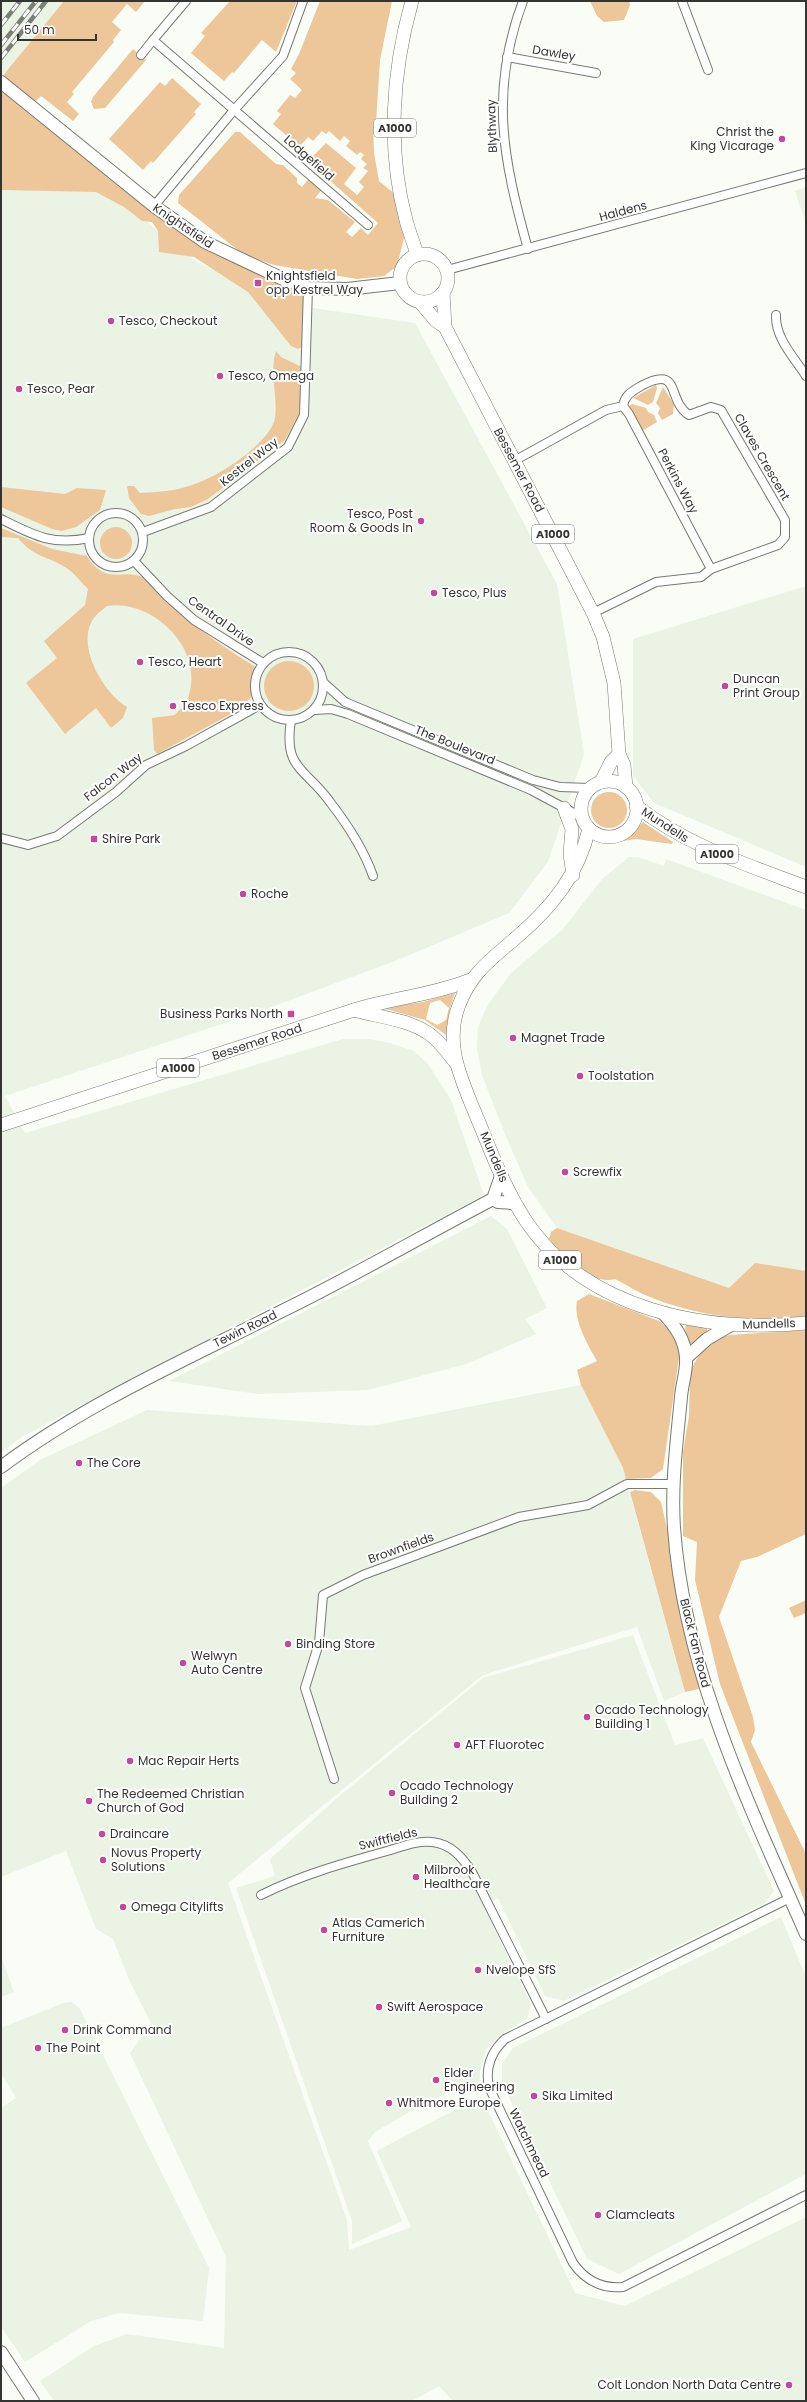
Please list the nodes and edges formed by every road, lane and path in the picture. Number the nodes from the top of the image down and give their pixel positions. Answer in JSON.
{"nodes":[{"id":1,"x":186,"y":1,"type":"edge"},
{"id":2,"x":304,"y":1,"type":"edge"},
{"id":3,"x":412,"y":1,"type":"edge"},
{"id":4,"x":523,"y":1,"type":"edge"},
{"id":5,"x":682,"y":1,"type":"edge"},
{"id":6,"x":153,"y":40,"type":"junction"},
{"id":7,"x":141,"y":55,"type":"dead end"},
{"id":8,"x":507,"y":56,"type":"junction"},
{"id":9,"x":708,"y":70,"type":"dead end"},
{"id":10,"x":596,"y":73,"type":"dead end"},
{"id":11,"x":1,"y":82,"type":"edge"},
{"id":12,"x":234,"y":110,"type":"junction"},
{"id":13,"x":806,"y":173,"type":"edge"},
{"id":14,"x":154,"y":206,"type":"junction"},
{"id":15,"x":368,"y":225,"type":"dead end"},
{"id":16,"x":528,"y":249,"type":"junction"},
{"id":17,"x":417,"y":255,"type":"junction"},
{"id":18,"x":447,"y":270,"type":"junction"},
{"id":19,"x":400,"y":283,"type":"junction"},
{"id":20,"x":308,"y":288,"type":"junction"},
{"id":21,"x":443,"y":293,"type":"junction"},
{"id":22,"x":420,"y":302,"type":"junction"},
{"id":23,"x":776,"y":315,"type":"dead end"},
{"id":24,"x":444,"y":327,"type":"junction"},
{"id":25,"x":806,"y":376,"type":"edge"},
{"id":26,"x":623,"y":406,"type":"junction"},
{"id":27,"x":514,"y":461,"type":"junction"},
{"id":28,"x":1,"y":519,"type":"edge"},
{"id":29,"x":143,"y":532,"type":"junction"},
{"id":30,"x":89,"y":538,"type":"junction"},
{"id":31,"x":134,"y":561,"type":"junction"},
{"id":32,"x":711,"y":569,"type":"junction"},
{"id":33,"x":593,"y":612,"type":"junction"},
{"id":34,"x":262,"y":663,"type":"junction"},
{"id":35,"x":324,"y":683,"type":"junction"},
{"id":36,"x":260,"y":705,"type":"junction"},
{"id":37,"x":314,"y":710,"type":"junction"},
{"id":38,"x":290,"y":720,"type":"junction"},
{"id":39,"x":619,"y":754,"type":"junction"},
{"id":40,"x":595,"y":785,"type":"junction"},
{"id":41,"x":626,"y":787,"type":"junction"},
{"id":42,"x":636,"y":806,"type":"junction"},
{"id":43,"x":564,"y":808,"type":"junction"},
{"id":44,"x":586,"y":823,"type":"junction"},
{"id":45,"x":1,"y":838,"type":"edge"},
{"id":46,"x":573,"y":875,"type":"junction"},
{"id":47,"x":373,"y":876,"type":"dead end"},
{"id":48,"x":806,"y":887,"type":"edge"},
{"id":49,"x":470,"y":980,"type":"junction"},
{"id":50,"x":354,"y":1010,"type":"junction"},
{"id":51,"x":455,"y":1062,"type":"junction"},
{"id":52,"x":1,"y":1125,"type":"edge"},
{"id":53,"x":501,"y":1176,"type":"junction"},
{"id":54,"x":493,"y":1198,"type":"junction"},
{"id":55,"x":514,"y":1203,"type":"junction"},
{"id":56,"x":663,"y":1312,"type":"junction"},
{"id":57,"x":806,"y":1323,"type":"edge"},
{"id":58,"x":731,"y":1325,"type":"junction"},
{"id":59,"x":686,"y":1358,"type":"junction"},
{"id":60,"x":1,"y":1467,"type":"edge"},
{"id":61,"x":673,"y":1484,"type":"junction"},
{"id":62,"x":334,"y":1779,"type":"dead end"},
{"id":63,"x":261,"y":1895,"type":"dead end"},
{"id":64,"x":790,"y":1898,"type":"junction"},
{"id":65,"x":806,"y":1934,"type":"edge"},
{"id":66,"x":546,"y":2018,"type":"junction"},
{"id":67,"x":806,"y":2195,"type":"edge"},
{"id":68,"x":1,"y":2352,"type":"edge"},
{"id":69,"x":33,"y":2401,"type":"edge"}],
"edges":[{"from":1,"to":6,"type":"street"},
{"from":2,"to":12,"type":"street"},
{"from":3,"to":17,"type":"main road","number":"A1000"},
{"from":4,"to":8,"type":"street","name":"Blythway"},
{"from":5,"to":9,"type":"street"},
{"from":6,"to":7,"type":"street"},
{"from":6,"to":12,"type":"street","name":"Lodgefield"},
{"from":8,"to":10,"type":"street","name":"Dawley"},
{"from":8,"to":16,"type":"street","name":"Blythway"},
{"from":11,"to":14,"type":"street","name":"Knightsfield"},
{"from":12,"to":14,"type":"street"},
{"from":12,"to":15,"type":"street","name":"Lodgefield"},
{"from":13,"to":16,"type":"street","name":"Haldens"},
{"from":14,"to":20,"type":"street","name":"Knightsfield"},
{"from":16,"to":18,"type":"street","name":"Haldens"},
{"from":17,"to":18,"type":"main road"},
{"from":17,"to":19,"type":"main road"},
{"from":18,"to":21,"type":"main road","number":"A1000"},
{"from":19,"to":20,"type":"street","name":"Knightsfield"},
{"from":19,"to":22,"type":"main road","number":"A1000"},
{"from":20,"to":29,"type":"street","name":"Kestrel Way"},
{"from":21,"to":22,"type":"main road"},
{"from":21,"to":24,"type":"main road","name":"Bessemer Road","number":"A1000"},
{"from":22,"to":24,"type":"main road","name":"Bessemer Road","number":"A1000"},
{"from":23,"to":25,"type":"street"},
{"from":24,"to":27,"type":"main road","name":"Bessemer Road","number":"A1000"},
{"from":26,"to":27,"type":"street"},
{"from":26,"to":32,"type":"street","name":"Perkins Way"},
{"from":26,"to":32,"type":"street","name":"Claves Crescent"},
{"from":27,"to":33,"type":"main road","name":"Bessemer Road","number":"A1000"},
{"from":28,"to":30,"type":"street"},
{"from":29,"to":30,"type":"street"},
{"from":29,"to":31,"type":"street"},
{"from":30,"to":31,"type":"street"},
{"from":31,"to":34,"type":"street","name":"Central Drive"},
{"from":32,"to":33,"type":"street","name":"Claves Crescent"},
{"from":33,"to":39,"type":"main road","name":"Bessemer Road","number":"A1000"},
{"from":34,"to":35,"type":"street"},
{"from":34,"to":36,"type":"street"},
{"from":35,"to":37,"type":"street"},
{"from":35,"to":40,"type":"street","name":"The Boulevard"},
{"from":36,"to":38,"type":"street"},
{"from":36,"to":45,"type":"street","name":"Falcon Way"},
{"from":37,"to":38,"type":"street"},
{"from":37,"to":43,"type":"street","name":"The Boulevard"},
{"from":38,"to":47,"type":"street"},
{"from":39,"to":40,"type":"main road","number":"A1000"},
{"from":39,"to":41,"type":"main road","name":"Bessemer Road","number":"A1000"},
{"from":40,"to":41,"type":"main road"},
{"from":40,"to":44,"type":"main road","number":"A1000"},
{"from":41,"to":42,"type":"main road","number":"A1000"},
{"from":42,"to":44,"type":"main road"},
{"from":42,"to":48,"type":"main road","name":"Mundells","number":"A1000"},
{"from":43,"to":44,"type":"street","name":"The Boulevard"},
{"from":43,"to":46,"type":"main road"},
{"from":44,"to":46,"type":"main road","name":"Mundells","number":"A1000"},
{"from":46,"to":49,"type":"main road","name":"Mundells","number":"A1000"},
{"from":49,"to":50,"type":"main road","name":"Bessemer Road","number":"A1000"},
{"from":49,"to":51,"type":"main road","name":"Mundells","number":"A1000"},
{"from":50,"to":51,"type":"main road","number":"A1000"},
{"from":50,"to":52,"type":"main road","name":"Bessemer Road","number":"A1000"},
{"from":51,"to":53,"type":"main road","name":"Mundells","number":"A1000"},
{"from":53,"to":54,"type":"street"},
{"from":53,"to":55,"type":"main road","name":"Mundells","number":"A1000"},
{"from":54,"to":55,"type":"street"},
{"from":54,"to":60,"type":"street","name":"Tewin Road"},
{"from":55,"to":56,"type":"main road","name":"Mundells","number":"A1000"},
{"from":56,"to":58,"type":"main road","name":"Mundells","number":"A1000"},
{"from":56,"to":59,"type":"street","name":"Black Fan Road"},
{"from":57,"to":58,"type":"main road","name":"Mundells","number":"A1000"},
{"from":58,"to":59,"type":"street"},
{"from":59,"to":61,"type":"street","name":"Black Fan Road"},
{"from":61,"to":62,"type":"street","name":"Brownfields"},
{"from":61,"to":64,"type":"street","name":"Black Fan Road"},
{"from":63,"to":66,"type":"street","name":"Swiftfields"},
{"from":64,"to":65,"type":"street","name":"Black Fan Road"},
{"from":64,"to":66,"type":"street","name":"Watchmead"},
{"from":66,"to":67,"type":"street","name":"Watchmead"},
{"from":68,"to":69,"type":"street"}]}
